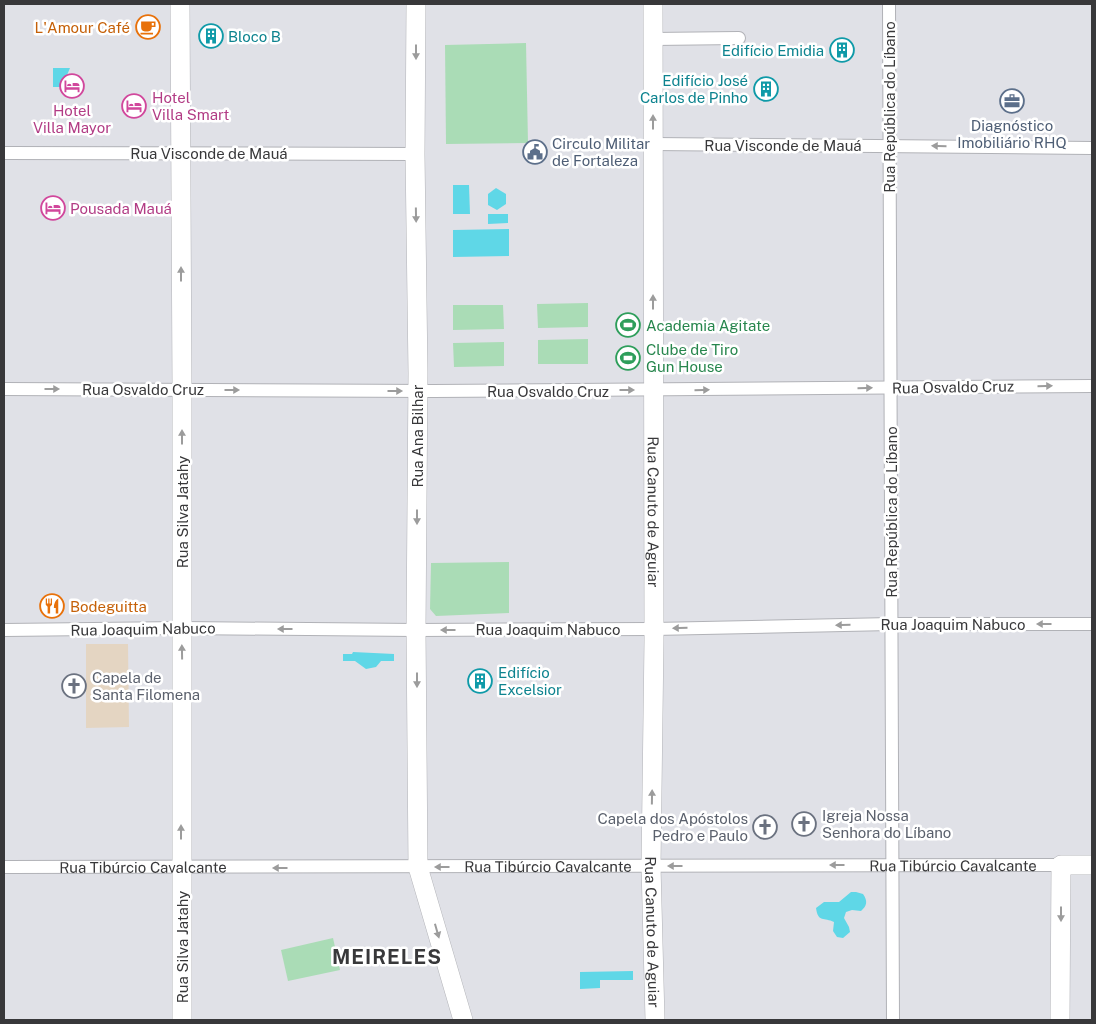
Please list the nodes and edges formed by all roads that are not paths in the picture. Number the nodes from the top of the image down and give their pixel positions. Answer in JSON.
{"nodes":[{"id":1,"x":180,"y":4,"type":"edge"},
{"id":2,"x":416,"y":4,"type":"edge"},
{"id":3,"x":653,"y":4,"type":"edge"},
{"id":4,"x":889,"y":4,"type":"edge"},
{"id":5,"x":739,"y":38,"type":"dead end"},
{"id":6,"x":653,"y":39,"type":"junction"},
{"id":7,"x":653,"y":144,"type":"junction"},
{"id":8,"x":889,"y":146,"type":"junction"},
{"id":9,"x":1092,"y":148,"type":"edge"},
{"id":10,"x":4,"y":152,"type":"edge"},
{"id":11,"x":180,"y":152,"type":"junction"},
{"id":12,"x":415,"y":154,"type":"junction"},
{"id":13,"x":1092,"y":386,"type":"edge"},
{"id":14,"x":890,"y":388,"type":"junction"},
{"id":15,"x":4,"y":389,"type":"edge"},
{"id":16,"x":182,"y":390,"type":"junction"},
{"id":17,"x":653,"y":390,"type":"junction"},
{"id":18,"x":418,"y":391,"type":"junction"},
{"id":19,"x":891,"y":624,"type":"junction"},
{"id":20,"x":1092,"y":624,"type":"edge"},
{"id":21,"x":182,"y":628,"type":"junction"},
{"id":22,"x":654,"y":629,"type":"junction"},
{"id":23,"x":4,"y":630,"type":"edge"},
{"id":24,"x":416,"y":630,"type":"junction"},
{"id":25,"x":893,"y":865,"type":"junction"},
{"id":26,"x":1061,"y":865,"type":"junction"},
{"id":27,"x":1092,"y":865,"type":"edge"},
{"id":28,"x":651,"y":866,"type":"junction"},
{"id":29,"x":4,"y":867,"type":"edge"},
{"id":30,"x":181,"y":868,"type":"junction"},
{"id":31,"x":418,"y":868,"type":"junction"},
{"id":32,"x":182,"y":1020,"type":"edge"},
{"id":33,"x":463,"y":1020,"type":"edge"},
{"id":34,"x":655,"y":1020,"type":"edge"},
{"id":35,"x":893,"y":1020,"type":"edge"},
{"id":36,"x":1060,"y":1020,"type":"edge"}],
"edges":[{"from":1,"to":11,"type":"street","name":"Rua Silva Jatahy"},
{"from":2,"to":12,"type":"street","name":"Rua Ana Bilhar","one_way":true},
{"from":3,"to":6,"type":"street","name":"Rua Canuto de Aguiar"},
{"from":4,"to":8,"type":"street","name":"Rua República do Líbano"},
{"from":5,"to":6,"type":"street"},
{"from":7,"to":6,"type":"street","name":"Rua Canuto de Aguiar","one_way":true},
{"from":7,"to":8,"type":"street","name":"Rua Visconde de Mauá"},
{"from":17,"to":7,"type":"street","name":"Rua Canuto de Aguiar","one_way":true},
{"from":9,"to":8,"type":"street","name":"Rua Visconde de Mauá","one_way":true},
{"from":8,"to":14,"type":"street","name":"Rua República do Líbano"},
{"from":10,"to":11,"type":"street","name":"Rua Visconde de Mauá"},
{"from":11,"to":12,"type":"street","name":"Rua Visconde de Mauá"},
{"from":16,"to":11,"type":"street","name":"Rua Silva Jatahy","one_way":true},
{"from":12,"to":18,"type":"street","name":"Rua Ana Bilhar","one_way":true},
{"from":14,"to":13,"type":"street","name":"Rua Osvaldo Cruz","one_way":true},
{"from":17,"to":14,"type":"street","name":"Rua Osvaldo Cruz","one_way":true},
{"from":14,"to":19,"type":"street","name":"Rua República do Líbano"},
{"from":15,"to":16,"type":"street","name":"Rua Osvaldo Cruz","one_way":true},
{"from":16,"to":18,"type":"street","name":"Rua Osvaldo Cruz","one_way":true},
{"from":21,"to":16,"type":"street","name":"Rua Silva Jatahy","one_way":true},
{"from":18,"to":17,"type":"street","name":"Rua Osvaldo Cruz","one_way":true},
{"from":17,"to":22,"type":"street","name":"Rua Canuto de Aguiar"},
{"from":18,"to":24,"type":"street","name":"Rua Ana Bilhar","one_way":true},
{"from":20,"to":19,"type":"street","name":"Rua Joaquim Nabuco","one_way":true},
{"from":19,"to":22,"type":"street","name":"Rua Joaquim Nabuco","one_way":true},
{"from":19,"to":25,"type":"street","name":"Rua República do Líbano"},
{"from":21,"to":23,"type":"street","name":"Rua Joaquim Nabuco"},
{"from":24,"to":21,"type":"street","name":"Rua Joaquim Nabuco","one_way":true},
{"from":30,"to":21,"type":"street","name":"Rua Silva Jatahy","one_way":true},
{"from":22,"to":24,"type":"street","name":"Rua Joaquim Nabuco","one_way":true},
{"from":28,"to":22,"type":"street","name":"Rua Canuto de Aguiar","one_way":true},
{"from":24,"to":31,"type":"street","name":"Rua Ana Bilhar","one_way":true},
{"from":25,"to":26,"type":"street","name":"Rua Tibúrcio Cavalcante"},
{"from":25,"to":28,"type":"street","name":"Rua Tibúrcio Cavalcante","one_way":true},
{"from":25,"to":35,"type":"street","name":"Rua República do Líbano"},
{"from":26,"to":27,"type":"street","name":"Rua Tibúrcio Cavalcante"},
{"from":26,"to":36,"type":"street","one_way":true},
{"from":28,"to":31,"type":"street","name":"Rua Tibúrcio Cavalcante","one_way":true},
{"from":28,"to":34,"type":"street","name":"Rua Canuto de Aguiar"},
{"from":29,"to":30,"type":"street","name":"Rua Tibúrcio Cavalcante"},
{"from":31,"to":30,"type":"street","name":"Rua Tibúrcio Cavalcante","one_way":true},
{"from":30,"to":32,"type":"street","name":"Rua Silva Jatahy"},
{"from":31,"to":33,"type":"street","name":"Rua Ana Bilhar","one_way":true}]}
